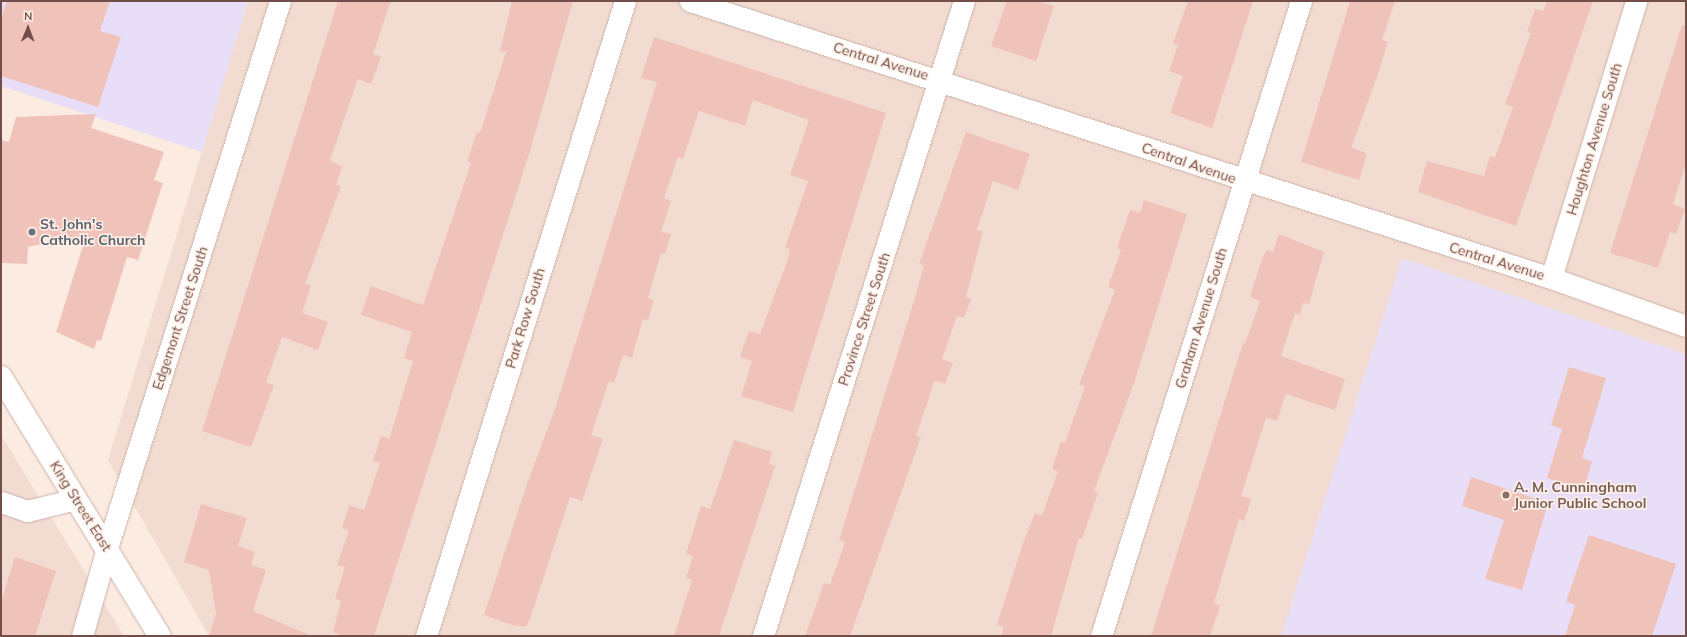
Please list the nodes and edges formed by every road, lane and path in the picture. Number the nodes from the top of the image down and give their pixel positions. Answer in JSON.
{"nodes":[{"id":1,"x":280,"y":1,"type":"edge"},
{"id":2,"x":625,"y":1,"type":"edge"},
{"id":3,"x":690,"y":1,"type":"edge"},
{"id":4,"x":964,"y":1,"type":"edge"},
{"id":5,"x":1300,"y":1,"type":"edge"},
{"id":6,"x":1636,"y":1,"type":"edge"},
{"id":7,"x":940,"y":79,"type":"junction"},
{"id":8,"x":1244,"y":181,"type":"junction"},
{"id":9,"x":1551,"y":278,"type":"junction"},
{"id":10,"x":1686,"y":326,"type":"edge"},
{"id":11,"x":1,"y":377,"type":"edge"},
{"id":12,"x":76,"y":499,"type":"junction"},
{"id":13,"x":1,"y":502,"type":"edge"},
{"id":14,"x":107,"y":548,"type":"junction"},
{"id":15,"x":82,"y":636,"type":"edge"},
{"id":16,"x":160,"y":636,"type":"edge"},
{"id":17,"x":426,"y":636,"type":"edge"},
{"id":18,"x":763,"y":636,"type":"edge"},
{"id":19,"x":1101,"y":636,"type":"edge"}],
"edges":[{"from":1,"to":14,"type":"street","name":"Edgemont Street South"},
{"from":2,"to":17,"type":"street","name":"Park Row South"},
{"from":3,"to":7,"type":"street","name":"Central Avenue"},
{"from":4,"to":7,"type":"street","name":"Province Street South"},
{"from":5,"to":8,"type":"street","name":"Graham Avenue South"},
{"from":6,"to":9,"type":"street","name":"Houghton Avenue South"},
{"from":7,"to":8,"type":"street","name":"Central Avenue"},
{"from":7,"to":18,"type":"street","name":"Province Street South"},
{"from":8,"to":9,"type":"street","name":"Central Avenue"},
{"from":8,"to":19,"type":"street","name":"Graham Avenue South"},
{"from":9,"to":10,"type":"street","name":"Central Avenue"},
{"from":11,"to":12,"type":"main road","name":"King Street East"},
{"from":12,"to":13,"type":"street"},
{"from":12,"to":14,"type":"main road","name":"King Street East"},
{"from":14,"to":15,"type":"street","name":"Edgemont Street South"},
{"from":14,"to":16,"type":"main road","name":"King Street East"}]}
